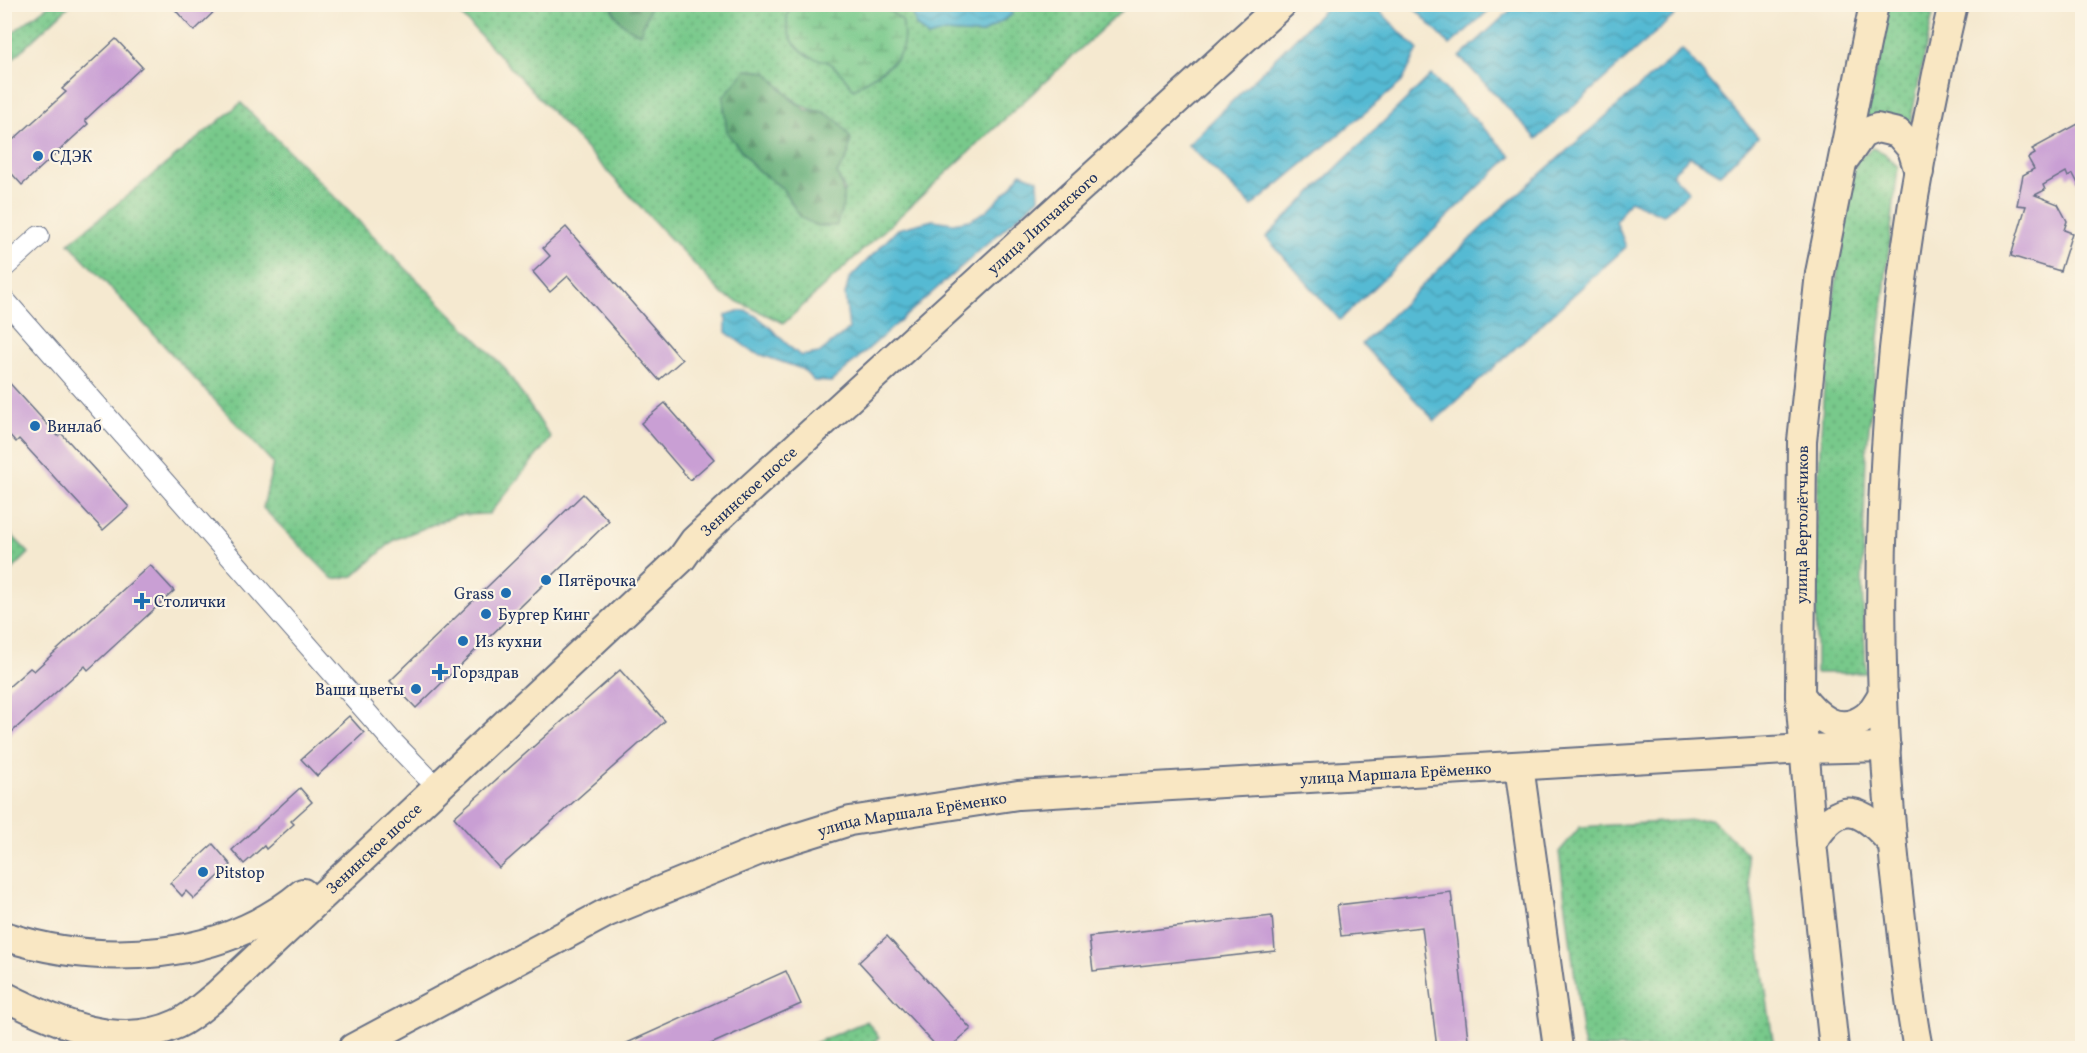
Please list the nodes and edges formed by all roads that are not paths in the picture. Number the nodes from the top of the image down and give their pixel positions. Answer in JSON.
{"nodes":[{"id":1,"x":1282,"y":4,"type":"edge"},
{"id":2,"x":1874,"y":4,"type":"edge"},
{"id":3,"x":1953,"y":4,"type":"edge"},
{"id":4,"x":1845,"y":159,"type":"junction"},
{"id":5,"x":1919,"y":172,"type":"junction"},
{"id":6,"x":39,"y":236,"type":"dead end"},
{"id":7,"x":4,"y":268,"type":"edge"},
{"id":8,"x":4,"y":299,"type":"edge"},
{"id":9,"x":803,"y":442,"type":"joint"},
{"id":10,"x":694,"y":541,"type":"junction"},
{"id":11,"x":1800,"y":694,"type":"junction"},
{"id":12,"x":1882,"y":694,"type":"junction"},
{"id":13,"x":1886,"y":747,"type":"junction"},
{"id":14,"x":1804,"y":749,"type":"junction"},
{"id":15,"x":1519,"y":766,"type":"junction"},
{"id":16,"x":426,"y":776,"type":"junction"},
{"id":17,"x":1812,"y":843,"type":"junction"},
{"id":18,"x":1892,"y":843,"type":"junction"},
{"id":19,"x":4,"y":936,"type":"edge"},
{"id":20,"x":4,"y":996,"type":"edge"},
{"id":21,"x":354,"y":1048,"type":"edge"},
{"id":22,"x":1558,"y":1048,"type":"edge"},
{"id":23,"x":1834,"y":1048,"type":"edge"},
{"id":24,"x":1918,"y":1048,"type":"edge"}],
"edges":[{"from":1,"to":9,"type":"main road","name":"улица Липчанского"},
{"from":2,"to":4,"type":"main road","name":"улица Вертолётчиков"},
{"from":3,"to":5,"type":"main road"},
{"from":4,"to":5,"type":"main road"},
{"from":4,"to":11,"type":"main road","name":"улица Вертолётчиков"},
{"from":5,"to":12,"type":"main road"},
{"from":6,"to":7,"type":"street"},
{"from":8,"to":16,"type":"street"},
{"from":9,"to":10,"type":"main road","name":"Зенинское шоссе"},
{"from":10,"to":16,"type":"main road","name":"Зенинское шоссе"},
{"from":10,"to":20,"type":"main road","name":"Зенинское шоссе"},
{"from":11,"to":12,"type":"main road"},
{"from":11,"to":14,"type":"main road","name":"улица Вертолётчиков"},
{"from":12,"to":13,"type":"main road"},
{"from":13,"to":14,"type":"main road","name":"улица Маршала Ерёменко"},
{"from":13,"to":18,"type":"main road"},
{"from":14,"to":15,"type":"main road","name":"улица Маршала Ерёменко"},
{"from":14,"to":17,"type":"main road","name":"улица Вертолётчиков"},
{"from":15,"to":21,"type":"main road","name":"улица Маршала Ерёменко"},
{"from":15,"to":22,"type":"main road"},
{"from":16,"to":19,"type":"main road","name":"Зенинское шоссе"},
{"from":17,"to":18,"type":"main road"},
{"from":17,"to":23,"type":"main road","name":"улица Вертолётчиков"},
{"from":18,"to":24,"type":"main road"}]}
